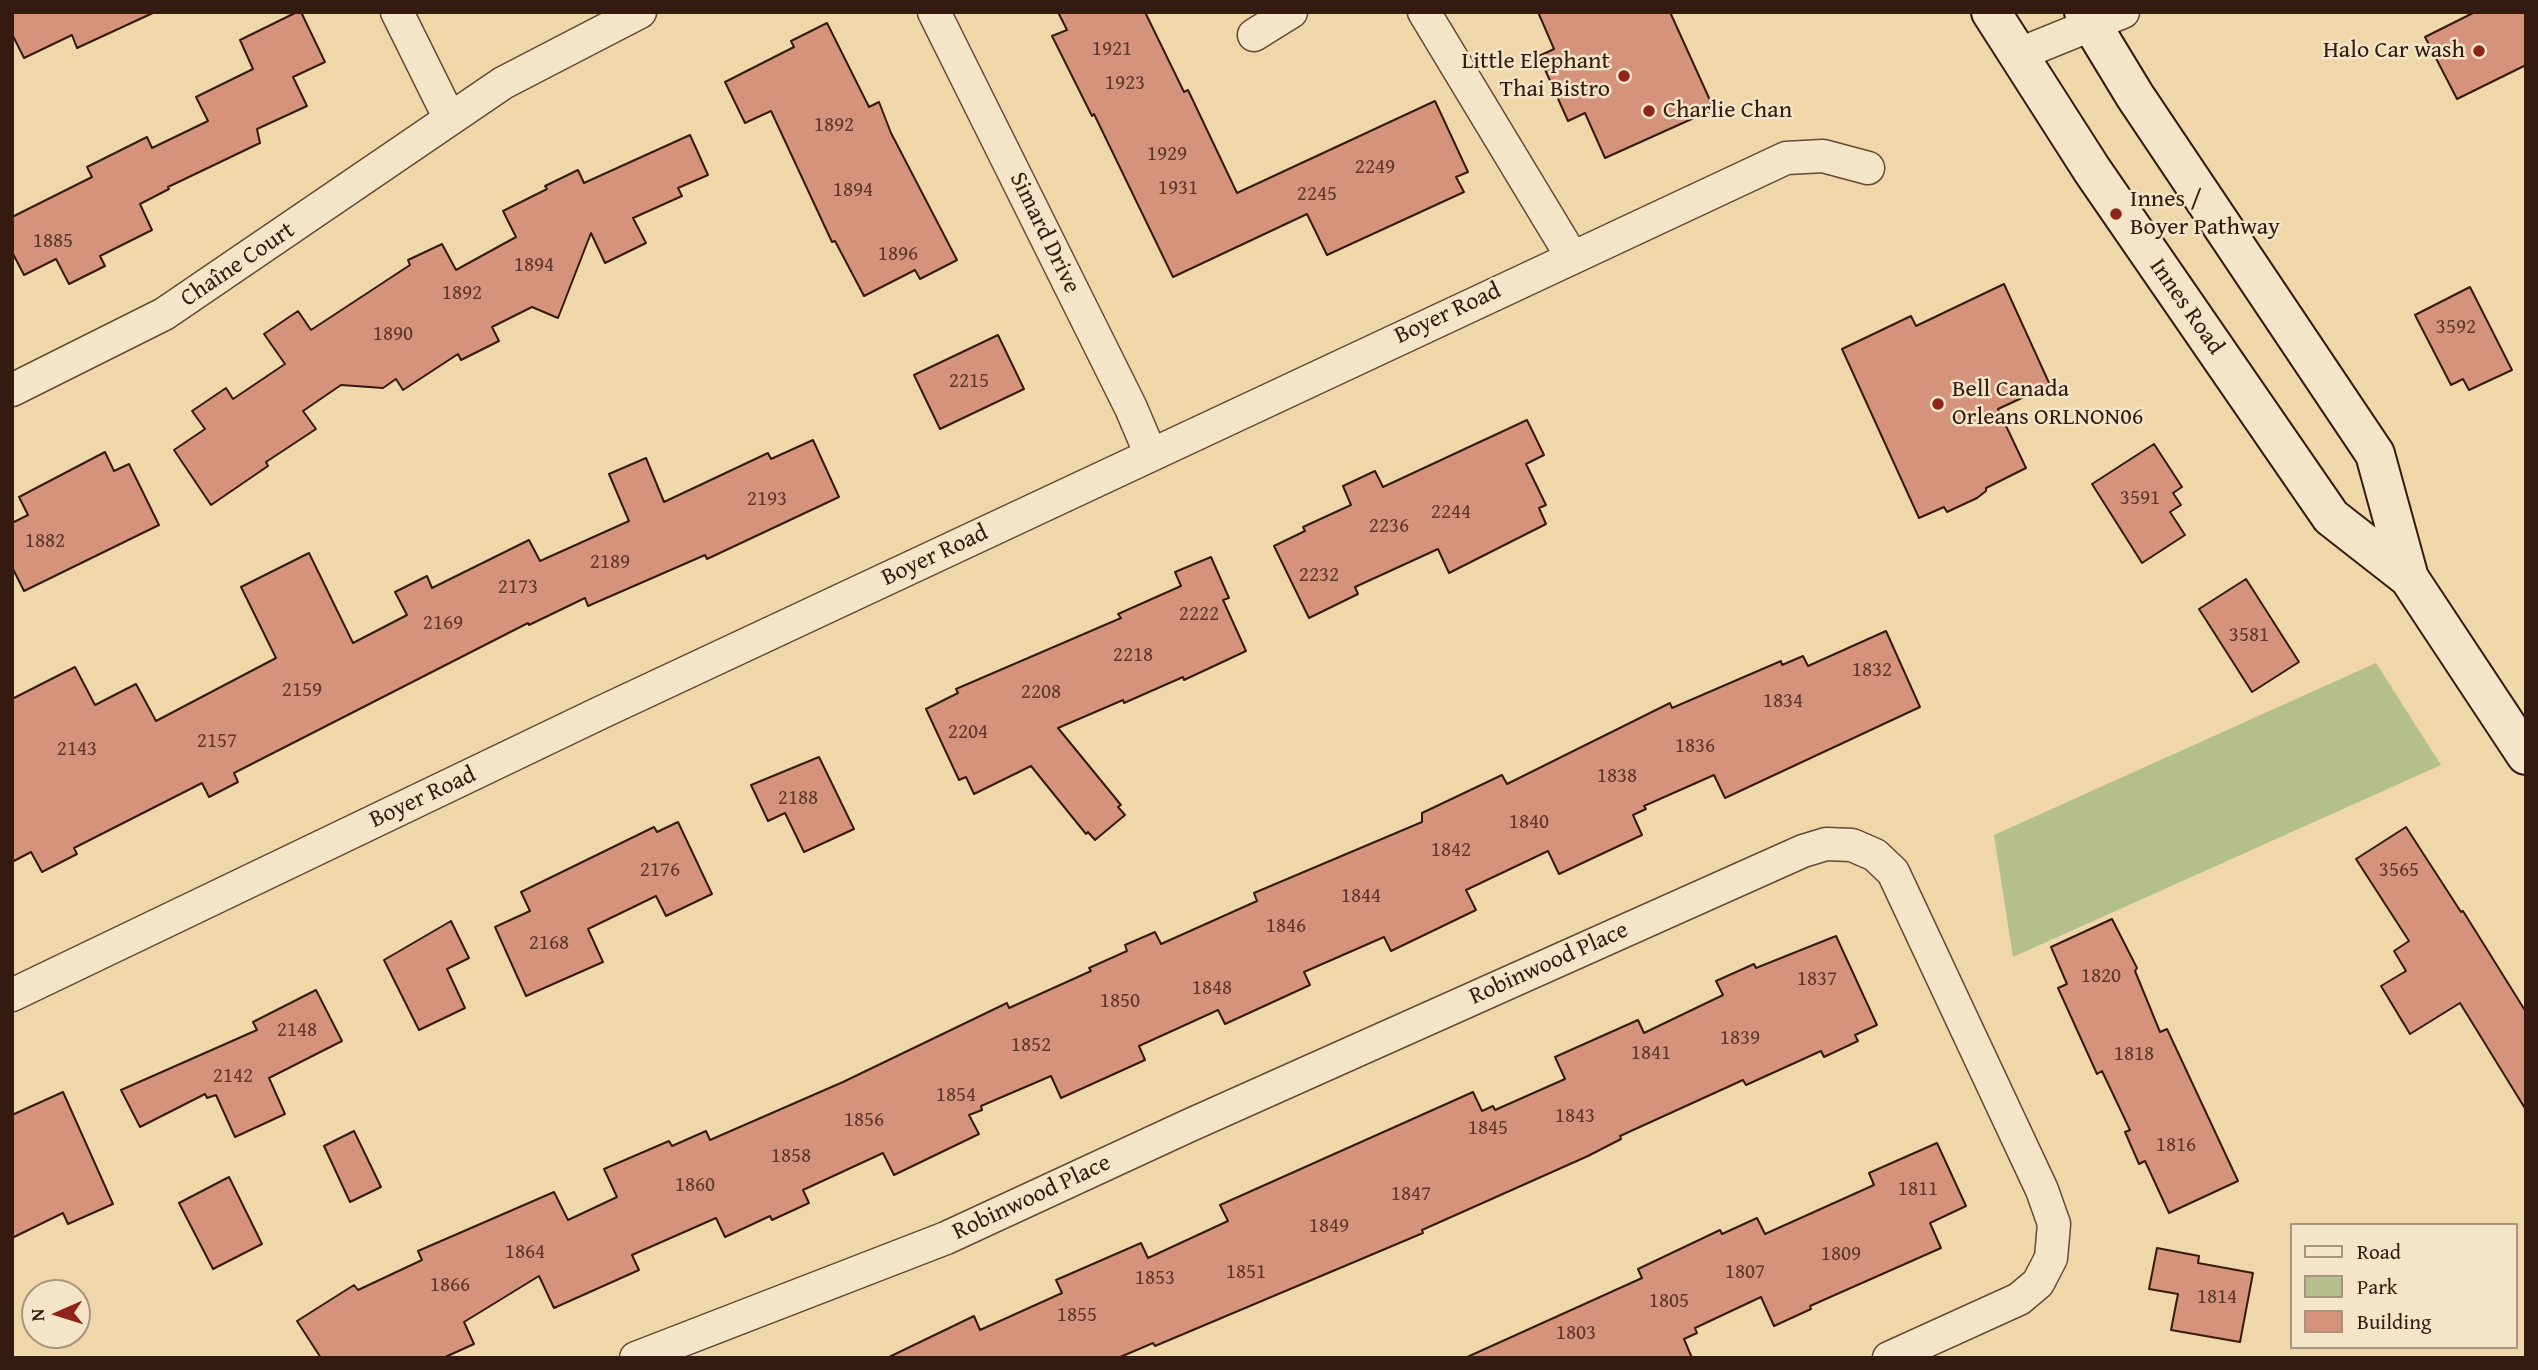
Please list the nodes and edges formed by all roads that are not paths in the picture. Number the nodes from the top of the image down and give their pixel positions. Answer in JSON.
{"nodes":[{"id":1,"x":397,"y":12,"type":"edge"},
{"id":2,"x":640,"y":12,"type":"edge"},
{"id":3,"x":934,"y":12,"type":"edge"},
{"id":4,"x":1291,"y":12,"type":"edge"},
{"id":5,"x":1424,"y":12,"type":"edge"},
{"id":6,"x":1991,"y":12,"type":"edge"},
{"id":7,"x":2100,"y":17,"type":"edge"},
{"id":8,"x":1254,"y":35,"type":"dead end"},
{"id":9,"x":2017,"y":55,"type":"junction"},
{"id":10,"x":450,"y":119,"type":"junction"},
{"id":11,"x":1868,"y":168,"type":"dead end"},
{"id":12,"x":1572,"y":257,"type":"junction"},
{"id":13,"x":12,"y":390,"type":"edge"},
{"id":14,"x":1151,"y":455,"type":"junction"},
{"id":15,"x":2409,"y":578,"type":"junction"},
{"id":16,"x":2526,"y":755,"type":"edge"},
{"id":17,"x":12,"y":995,"type":"edge"},
{"id":18,"x":636,"y":1358,"type":"edge"},
{"id":19,"x":1889,"y":1358,"type":"edge"}],
"edges":[{"from":1,"to":10,"type":"street"},
{"from":2,"to":10,"type":"street","name":"Chaîne Court"},
{"from":3,"to":14,"type":"street","name":"Simard Drive"},
{"from":4,"to":8,"type":"street"},
{"from":5,"to":12,"type":"street"},
{"from":6,"to":9,"type":"main road","name":"Innes Road"},
{"from":7,"to":9,"type":"street"},
{"from":7,"to":15,"type":"main road","name":"Innes Road"},
{"from":9,"to":15,"type":"main road","name":"Innes Road"},
{"from":10,"to":13,"type":"street","name":"Chaîne Court"},
{"from":11,"to":12,"type":"street","name":"Boyer Road"},
{"from":12,"to":14,"type":"street","name":"Boyer Road"},
{"from":14,"to":17,"type":"street","name":"Boyer Road"},
{"from":15,"to":16,"type":"main road","name":"Innes Road"},
{"from":18,"to":19,"type":"street","name":"Robinwood Place"}]}
